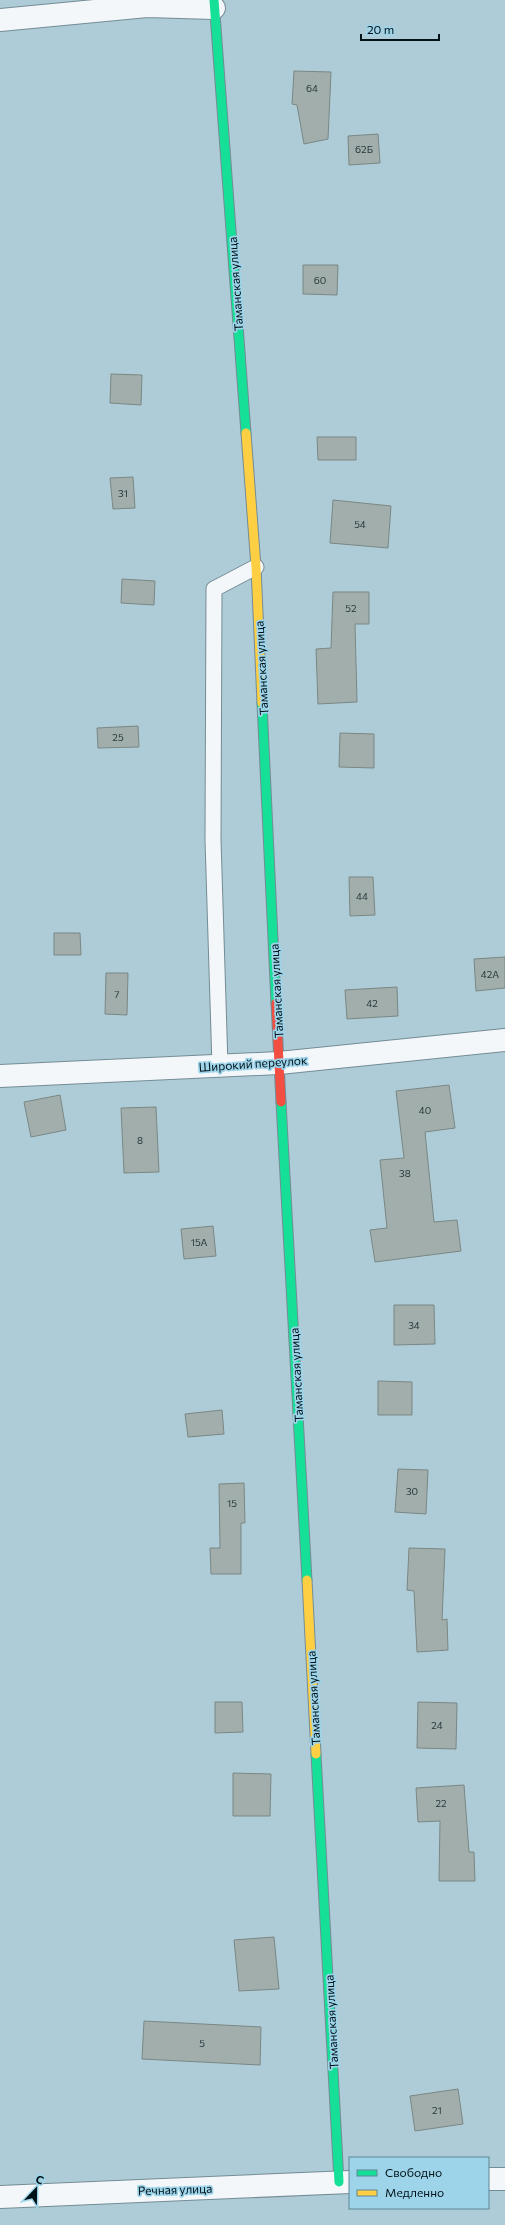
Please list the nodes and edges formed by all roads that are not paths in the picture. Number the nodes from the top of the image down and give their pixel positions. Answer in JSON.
{"nodes":[{"id":1,"x":146,"y":3,"type":"edge"},
{"id":2,"x":214,"y":4,"type":"edge"},
{"id":3,"x":0,"y":20,"type":"edge"},
{"id":4,"x":256,"y":567,"type":"junction"},
{"id":5,"x":505,"y":1040,"type":"edge"},
{"id":6,"x":279,"y":1063,"type":"junction"},
{"id":7,"x":220,"y":1066,"type":"junction"},
{"id":8,"x":0,"y":1076,"type":"edge"},
{"id":9,"x":489,"y":2179,"type":"edge"},
{"id":10,"x":505,"y":2179,"type":"edge"},
{"id":11,"x":345,"y":2182,"type":"edge"},
{"id":12,"x":0,"y":2197,"type":"edge"}],
"edges":[{"from":1,"to":2,"type":"street"},
{"from":1,"to":3,"type":"street"},
{"from":2,"to":4,"type":"street","name":"Таманская улица"},
{"from":4,"to":6,"type":"street","name":"Таманская улица"},
{"from":4,"to":7,"type":"lane"},
{"from":5,"to":6,"type":"street","name":"Широкий переулок"},
{"from":6,"to":7,"type":"street","name":"Широкий переулок"},
{"from":6,"to":11,"type":"street","name":"Таманская улица"},
{"from":7,"to":8,"type":"street","name":"Широкий переулок"},
{"from":9,"to":10,"type":"street"},
{"from":11,"to":12,"type":"street","name":"Речная улица"}]}
